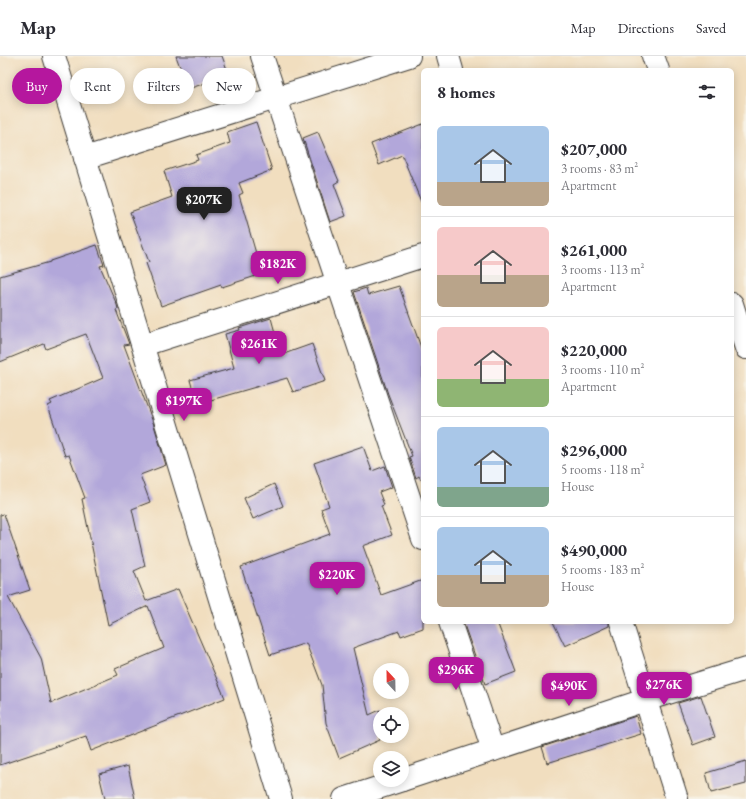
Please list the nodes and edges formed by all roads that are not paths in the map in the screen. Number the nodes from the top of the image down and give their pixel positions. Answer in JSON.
{"nodes":[{"id":1,"x":54,"y":56,"type":"edge"},
{"id":2,"x":262,"y":56,"type":"edge"},
{"id":3,"x":409,"y":56,"type":"edge"},
{"id":4,"x":448,"y":56,"type":"edge"},
{"id":5,"x":653,"y":56,"type":"edge"},
{"id":6,"x":451,"y":68,"type":"edge"},
{"id":7,"x":657,"y":68,"type":"edge"},
{"id":8,"x":276,"y":98,"type":"junction"},
{"id":9,"x":85,"y":158,"type":"junction"},
{"id":10,"x":421,"y":257,"type":"edge"},
{"id":11,"x":338,"y":283,"type":"junction"},
{"id":12,"x":734,"y":310,"type":"edge"},
{"id":13,"x":143,"y":345,"type":"junction"},
{"id":14,"x":746,"y":348,"type":"edge"},
{"id":15,"x":421,"y":534,"type":"edge"},
{"id":16,"x":451,"y":624,"type":"edge"},
{"id":17,"x":622,"y":624,"type":"edge"},
{"id":18,"x":746,"y":669,"type":"edge"},
{"id":19,"x":645,"y":700,"type":"junction"},
{"id":20,"x":493,"y":750,"type":"junction"},
{"id":21,"x":409,"y":778,"type":"edge"},
{"id":22,"x":381,"y":787,"type":"edge"},
{"id":23,"x":281,"y":799,"type":"edge"},
{"id":24,"x":344,"y":799,"type":"edge"},
{"id":25,"x":677,"y":799,"type":"edge"}],
"edges":[{"from":1,"to":9,"type":"street"},
{"from":2,"to":8,"type":"street"},
{"from":3,"to":8,"type":"street"},
{"from":4,"to":6,"type":"street"},
{"from":5,"to":7,"type":"street"},
{"from":8,"to":9,"type":"street"},
{"from":8,"to":11,"type":"street"},
{"from":9,"to":13,"type":"street"},
{"from":10,"to":11,"type":"street"},
{"from":11,"to":13,"type":"street"},
{"from":11,"to":15,"type":"street"},
{"from":12,"to":14,"type":"street"},
{"from":13,"to":23,"type":"street"},
{"from":16,"to":20,"type":"street"},
{"from":17,"to":19,"type":"street"},
{"from":18,"to":19,"type":"street"},
{"from":19,"to":20,"type":"street"},
{"from":19,"to":25,"type":"street"},
{"from":20,"to":21,"type":"street"},
{"from":22,"to":24,"type":"street"}]}
